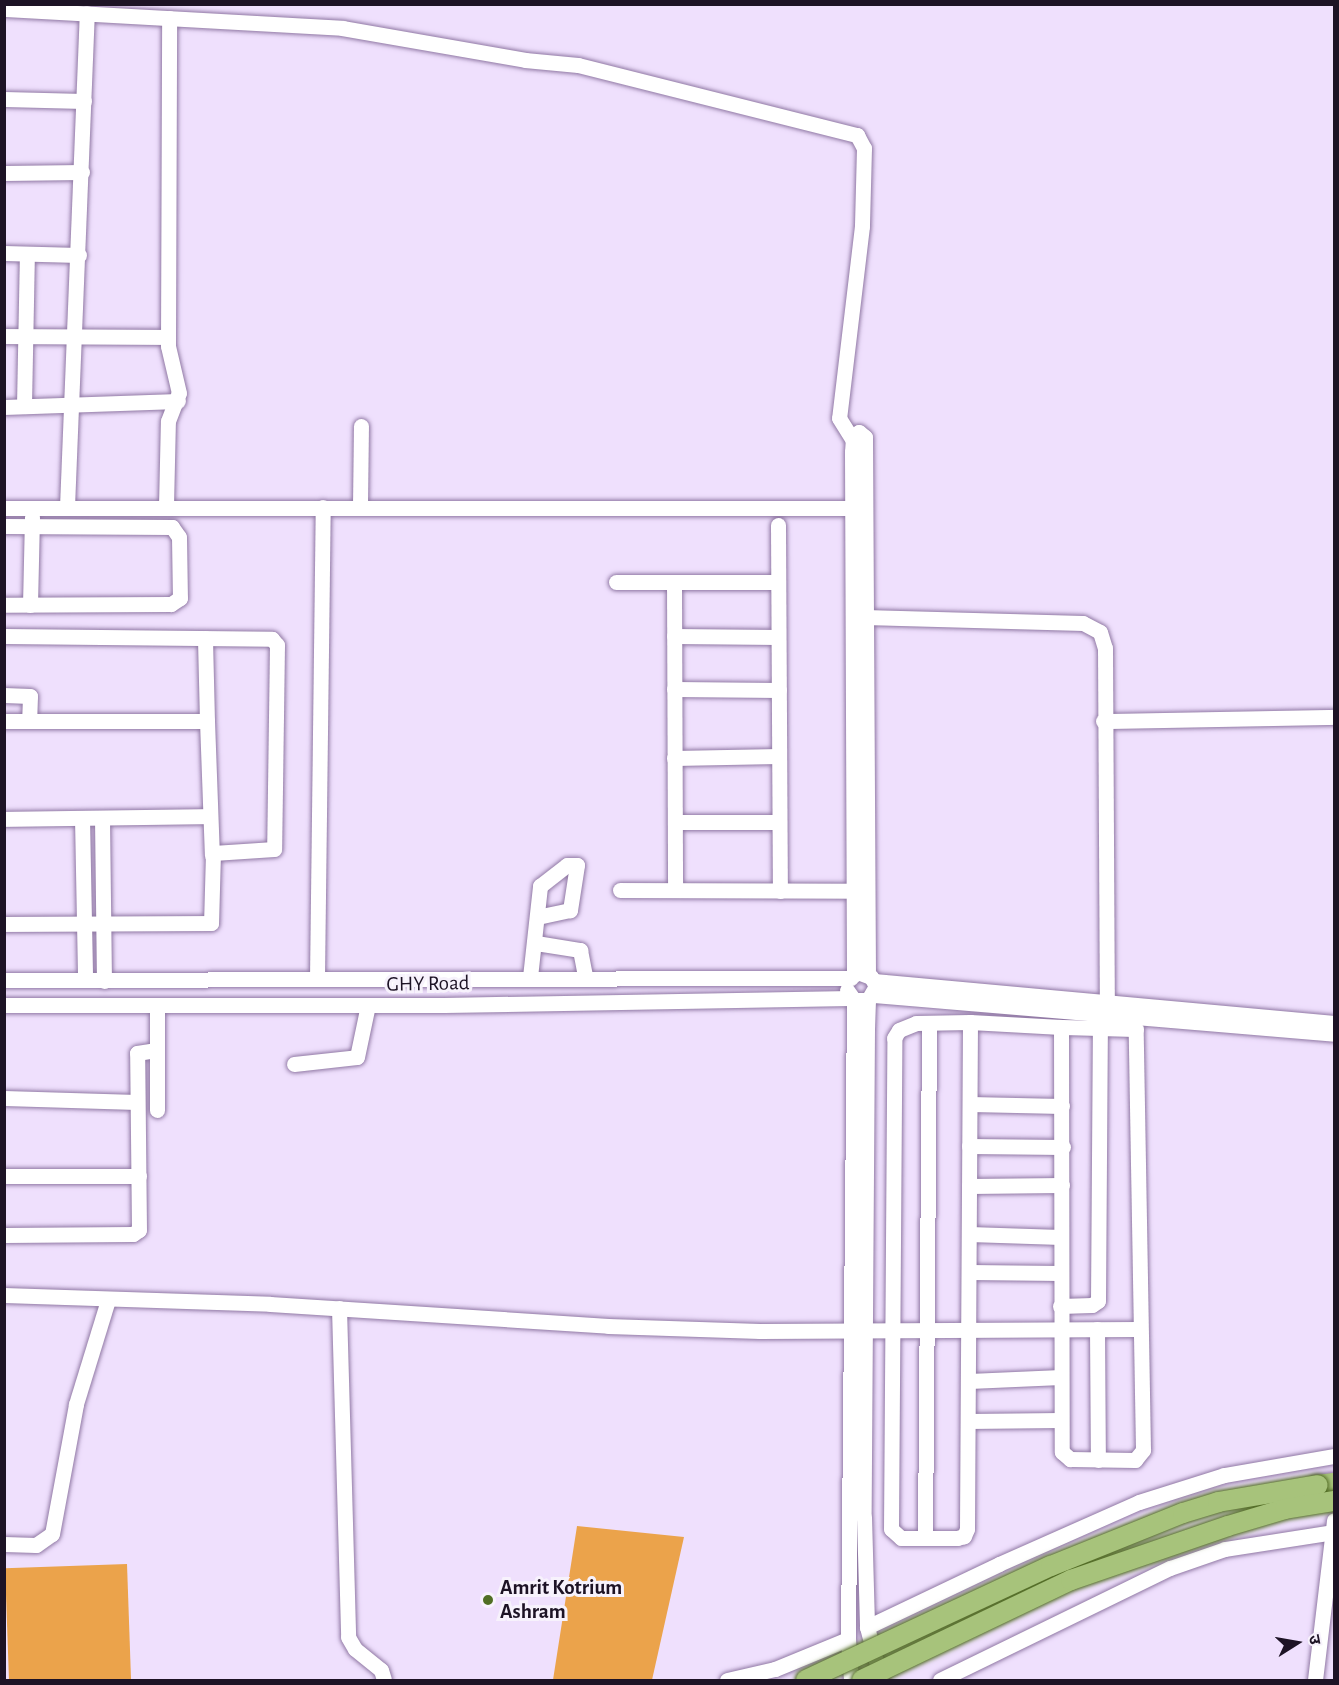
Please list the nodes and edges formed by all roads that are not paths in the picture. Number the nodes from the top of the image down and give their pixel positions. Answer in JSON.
{"nodes":[{"id":1,"x":24,"y":7,"type":"edge"},
{"id":2,"x":4,"y":9,"type":"edge"},
{"id":3,"x":148,"y":10,"type":"edge"},
{"id":4,"x":235,"y":12,"type":"edge"},
{"id":5,"x":87,"y":13,"type":"junction"},
{"id":6,"x":169,"y":18,"type":"junction"},
{"id":7,"x":4,"y":99,"type":"edge"},
{"id":8,"x":84,"y":101,"type":"junction"},
{"id":9,"x":82,"y":172,"type":"junction"},
{"id":10,"x":4,"y":173,"type":"edge"},
{"id":11,"x":4,"y":253,"type":"edge"},
{"id":12,"x":27,"y":254,"type":"junction"},
{"id":13,"x":79,"y":255,"type":"junction"},
{"id":14,"x":76,"y":335,"type":"junction"},
{"id":15,"x":4,"y":336,"type":"edge"},
{"id":16,"x":25,"y":336,"type":"junction"},
{"id":17,"x":168,"y":337,"type":"junction"},
{"id":18,"x":178,"y":401,"type":"junction"},
{"id":19,"x":70,"y":405,"type":"junction"},
{"id":20,"x":24,"y":406,"type":"junction"},
{"id":21,"x":4,"y":407,"type":"edge"},
{"id":22,"x":361,"y":426,"type":"dead end"},
{"id":23,"x":853,"y":440,"type":"junction"},
{"id":24,"x":166,"y":506,"type":"junction"},
{"id":25,"x":360,"y":506,"type":"junction"},
{"id":26,"x":67,"y":507,"type":"junction"},
{"id":27,"x":323,"y":507,"type":"junction"},
{"id":28,"x":4,"y":508,"type":"edge"},
{"id":29,"x":33,"y":508,"type":"junction"},
{"id":30,"x":852,"y":508,"type":"junction"},
{"id":31,"x":778,"y":525,"type":"dead end"},
{"id":32,"x":4,"y":526,"type":"edge"},
{"id":33,"x":32,"y":526,"type":"junction"},
{"id":34,"x":616,"y":582,"type":"dead end"},
{"id":35,"x":674,"y":582,"type":"junction"},
{"id":36,"x":778,"y":582,"type":"junction"},
{"id":37,"x":4,"y":605,"type":"edge"},
{"id":38,"x":30,"y":605,"type":"junction"},
{"id":39,"x":864,"y":617,"type":"junction"},
{"id":40,"x":4,"y":636,"type":"edge"},
{"id":41,"x":674,"y":636,"type":"junction"},
{"id":42,"x":778,"y":637,"type":"junction"},
{"id":43,"x":205,"y":638,"type":"junction"},
{"id":44,"x":674,"y":689,"type":"junction"},
{"id":45,"x":778,"y":690,"type":"junction"},
{"id":46,"x":4,"y":695,"type":"edge"},
{"id":47,"x":1335,"y":717,"type":"edge"},
{"id":48,"x":207,"y":720,"type":"junction"},
{"id":49,"x":4,"y":721,"type":"edge"},
{"id":50,"x":29,"y":721,"type":"junction"},
{"id":51,"x":1103,"y":721,"type":"junction"},
{"id":52,"x":779,"y":756,"type":"junction"},
{"id":53,"x":674,"y":758,"type":"junction"},
{"id":54,"x":210,"y":816,"type":"junction"},
{"id":55,"x":82,"y":818,"type":"junction"},
{"id":56,"x":102,"y":818,"type":"junction"},
{"id":57,"x":4,"y":819,"type":"edge"},
{"id":58,"x":675,"y":822,"type":"junction"},
{"id":59,"x":779,"y":822,"type":"junction"},
{"id":60,"x":212,"y":855,"type":"junction"},
{"id":61,"x":620,"y":890,"type":"dead end"},
{"id":62,"x":675,"y":890,"type":"junction"},
{"id":63,"x":780,"y":891,"type":"junction"},
{"id":64,"x":854,"y":891,"type":"junction"},
{"id":65,"x":538,"y":917,"type":"dead end"},
{"id":66,"x":4,"y":924,"type":"edge"},
{"id":67,"x":86,"y":924,"type":"junction"},
{"id":68,"x":105,"y":924,"type":"junction"},
{"id":69,"x":536,"y":943,"type":"junction"},
{"id":70,"x":585,"y":976,"type":"junction"},
{"id":71,"x":530,"y":977,"type":"junction"},
{"id":72,"x":317,"y":978,"type":"junction"},
{"id":73,"x":4,"y":980,"type":"edge"},
{"id":74,"x":85,"y":981,"type":"junction"},
{"id":75,"x":104,"y":981,"type":"junction"},
{"id":76,"x":862,"y":988,"type":"junction"},
{"id":77,"x":1107,"y":1000,"type":"junction"},
{"id":78,"x":4,"y":1005,"type":"edge"},
{"id":79,"x":157,"y":1005,"type":"junction"},
{"id":80,"x":368,"y":1005,"type":"junction"},
{"id":81,"x":970,"y":1022,"type":"junction"},
{"id":82,"x":929,"y":1023,"type":"junction"},
{"id":83,"x":1335,"y":1023,"type":"edge"},
{"id":84,"x":1061,"y":1027,"type":"junction"},
{"id":85,"x":1100,"y":1028,"type":"junction"},
{"id":86,"x":1335,"y":1034,"type":"edge"},
{"id":87,"x":157,"y":1050,"type":"junction"},
{"id":88,"x":294,"y":1064,"type":"dead end"},
{"id":89,"x":4,"y":1098,"type":"edge"},
{"id":90,"x":137,"y":1102,"type":"junction"},
{"id":91,"x":970,"y":1104,"type":"junction"},
{"id":92,"x":1062,"y":1106,"type":"junction"},
{"id":93,"x":157,"y":1110,"type":"dead end"},
{"id":94,"x":969,"y":1146,"type":"junction"},
{"id":95,"x":1063,"y":1147,"type":"junction"},
{"id":96,"x":4,"y":1176,"type":"edge"},
{"id":97,"x":139,"y":1176,"type":"junction"},
{"id":98,"x":1062,"y":1185,"type":"junction"},
{"id":99,"x":969,"y":1186,"type":"junction"},
{"id":100,"x":969,"y":1234,"type":"junction"},
{"id":101,"x":4,"y":1235,"type":"edge"},
{"id":102,"x":1061,"y":1237,"type":"junction"},
{"id":103,"x":969,"y":1272,"type":"junction"},
{"id":104,"x":1059,"y":1273,"type":"junction"},
{"id":105,"x":4,"y":1295,"type":"edge"},
{"id":106,"x":108,"y":1300,"type":"junction"},
{"id":107,"x":1060,"y":1306,"type":"junction"},
{"id":108,"x":339,"y":1308,"type":"junction"},
{"id":109,"x":857,"y":1327,"type":"junction"},
{"id":110,"x":891,"y":1328,"type":"junction"},
{"id":111,"x":926,"y":1328,"type":"junction"},
{"id":112,"x":969,"y":1328,"type":"junction"},
{"id":113,"x":1060,"y":1329,"type":"junction"},
{"id":114,"x":1097,"y":1329,"type":"junction"},
{"id":115,"x":1138,"y":1329,"type":"junction"},
{"id":116,"x":1061,"y":1377,"type":"junction"},
{"id":117,"x":969,"y":1381,"type":"junction"},
{"id":118,"x":1061,"y":1420,"type":"junction"},
{"id":119,"x":968,"y":1421,"type":"junction"},
{"id":120,"x":1335,"y":1455,"type":"edge"},
{"id":121,"x":1098,"y":1460,"type":"junction"},
{"id":122,"x":1335,"y":1483,"type":"edge"},
{"id":123,"x":1335,"y":1501,"type":"edge"},
{"id":124,"x":1334,"y":1526,"type":"edge"},
{"id":125,"x":925,"y":1538,"type":"junction"},
{"id":126,"x":4,"y":1544,"type":"edge"},
{"id":127,"x":867,"y":1627,"type":"junction"},
{"id":128,"x":848,"y":1639,"type":"junction"},
{"id":129,"x":384,"y":1680,"type":"edge"},
{"id":130,"x":727,"y":1680,"type":"edge"},
{"id":131,"x":806,"y":1680,"type":"edge"},
{"id":132,"x":851,"y":1680,"type":"edge"},
{"id":133,"x":862,"y":1680,"type":"edge"},
{"id":134,"x":881,"y":1680,"type":"edge"},
{"id":135,"x":940,"y":1680,"type":"edge"},
{"id":136,"x":1315,"y":1680,"type":"edge"}],
"edges":[{"from":1,"to":2,"type":"street"},
{"from":1,"to":5,"type":"street"},
{"from":3,"to":5,"type":"street"},
{"from":3,"to":6,"type":"street"},
{"from":4,"to":6,"type":"street"},
{"from":4,"to":23,"type":"street"},
{"from":5,"to":8,"type":"street"},
{"from":6,"to":17,"type":"street"},
{"from":7,"to":8,"type":"street"},
{"from":8,"to":9,"type":"street"},
{"from":9,"to":10,"type":"street"},
{"from":9,"to":13,"type":"street"},
{"from":11,"to":12,"type":"street"},
{"from":12,"to":13,"type":"street"},
{"from":12,"to":16,"type":"street"},
{"from":13,"to":14,"type":"street"},
{"from":14,"to":16,"type":"street"},
{"from":14,"to":17,"type":"street"},
{"from":14,"to":19,"type":"street"},
{"from":15,"to":16,"type":"street"},
{"from":16,"to":20,"type":"street"},
{"from":17,"to":18,"type":"street"},
{"from":18,"to":19,"type":"street"},
{"from":18,"to":24,"type":"street"},
{"from":19,"to":20,"type":"street"},
{"from":19,"to":26,"type":"street"},
{"from":20,"to":21,"type":"street"},
{"from":22,"to":25,"type":"street"},
{"from":23,"to":30,"type":"street"},
{"from":23,"to":39,"type":"street"},
{"from":24,"to":26,"type":"street"},
{"from":24,"to":27,"type":"street"},
{"from":25,"to":27,"type":"street"},
{"from":25,"to":30,"type":"street"},
{"from":26,"to":29,"type":"street"},
{"from":27,"to":72,"type":"street"},
{"from":28,"to":29,"type":"street"},
{"from":29,"to":33,"type":"street"},
{"from":30,"to":64,"type":"street"},
{"from":31,"to":36,"type":"street"},
{"from":32,"to":33,"type":"street"},
{"from":33,"to":38,"type":"street"},
{"from":33,"to":38,"type":"street"},
{"from":34,"to":35,"type":"street"},
{"from":35,"to":36,"type":"street"},
{"from":35,"to":41,"type":"street"},
{"from":36,"to":42,"type":"street"},
{"from":37,"to":38,"type":"street"},
{"from":39,"to":51,"type":"street"},
{"from":39,"to":76,"type":"street"},
{"from":40,"to":43,"type":"street"},
{"from":41,"to":42,"type":"street"},
{"from":41,"to":44,"type":"street"},
{"from":42,"to":45,"type":"street"},
{"from":43,"to":48,"type":"street"},
{"from":43,"to":60,"type":"street"},
{"from":44,"to":45,"type":"street"},
{"from":44,"to":53,"type":"street"},
{"from":45,"to":52,"type":"street"},
{"from":46,"to":50,"type":"street"},
{"from":47,"to":51,"type":"street"},
{"from":48,"to":50,"type":"street"},
{"from":48,"to":54,"type":"street"},
{"from":49,"to":50,"type":"street"},
{"from":51,"to":77,"type":"street"},
{"from":52,"to":53,"type":"street"},
{"from":52,"to":59,"type":"street"},
{"from":53,"to":58,"type":"street"},
{"from":54,"to":56,"type":"street"},
{"from":54,"to":60,"type":"street"},
{"from":55,"to":56,"type":"street"},
{"from":55,"to":57,"type":"street"},
{"from":55,"to":67,"type":"street"},
{"from":56,"to":68,"type":"street"},
{"from":58,"to":59,"type":"street"},
{"from":58,"to":62,"type":"street"},
{"from":59,"to":63,"type":"street"},
{"from":60,"to":68,"type":"street"},
{"from":61,"to":62,"type":"street"},
{"from":62,"to":63,"type":"street"},
{"from":63,"to":64,"type":"street"},
{"from":64,"to":76,"type":"street"},
{"from":65,"to":69,"type":"street"},
{"from":66,"to":67,"type":"street"},
{"from":67,"to":68,"type":"street"},
{"from":67,"to":74,"type":"street"},
{"from":68,"to":75,"type":"street"},
{"from":69,"to":70,"type":"street"},
{"from":69,"to":71,"type":"street"},
{"from":70,"to":71,"type":"street","name":"GHY Road"},
{"from":70,"to":76,"type":"street","name":"GHY Road"},
{"from":71,"to":72,"type":"street","name":"GHY Road"},
{"from":72,"to":75,"type":"street","name":"GHY Road"},
{"from":73,"to":74,"type":"street","name":"GHY Road"},
{"from":74,"to":75,"type":"street","name":"GHY Road"},
{"from":76,"to":77,"type":"street"},
{"from":76,"to":80,"type":"street","name":"GHY Road"},
{"from":76,"to":86,"type":"street"},
{"from":76,"to":109,"type":"street"},
{"from":77,"to":83,"type":"street"},
{"from":78,"to":79,"type":"street","name":"GHY Road"},
{"from":79,"to":80,"type":"street","name":"GHY Road"},
{"from":79,"to":87,"type":"street"},
{"from":80,"to":88,"type":"street"},
{"from":81,"to":82,"type":"street"},
{"from":81,"to":84,"type":"street"},
{"from":81,"to":91,"type":"street"},
{"from":82,"to":110,"type":"street"},
{"from":82,"to":111,"type":"street"},
{"from":84,"to":85,"type":"street"},
{"from":84,"to":92,"type":"street"},
{"from":85,"to":107,"type":"street"},
{"from":85,"to":115,"type":"street"},
{"from":87,"to":90,"type":"street"},
{"from":87,"to":93,"type":"street"},
{"from":89,"to":90,"type":"street"},
{"from":90,"to":97,"type":"street"},
{"from":91,"to":92,"type":"street"},
{"from":91,"to":94,"type":"street"},
{"from":92,"to":95,"type":"street"},
{"from":94,"to":95,"type":"street"},
{"from":94,"to":99,"type":"street"},
{"from":95,"to":98,"type":"street"},
{"from":96,"to":97,"type":"street"},
{"from":97,"to":101,"type":"street"},
{"from":98,"to":99,"type":"street"},
{"from":98,"to":102,"type":"street"},
{"from":99,"to":100,"type":"street"},
{"from":100,"to":102,"type":"street"},
{"from":100,"to":103,"type":"street"},
{"from":102,"to":104,"type":"street"},
{"from":103,"to":104,"type":"street"},
{"from":103,"to":112,"type":"street"},
{"from":104,"to":107,"type":"street"},
{"from":105,"to":106,"type":"street"},
{"from":106,"to":108,"type":"street"},
{"from":106,"to":126,"type":"street"},
{"from":107,"to":113,"type":"street"},
{"from":108,"to":109,"type":"street"},
{"from":108,"to":129,"type":"street"},
{"from":109,"to":110,"type":"street"},
{"from":109,"to":127,"type":"street"},
{"from":109,"to":128,"type":"street"},
{"from":110,"to":111,"type":"street"},
{"from":110,"to":125,"type":"street"},
{"from":111,"to":112,"type":"street"},
{"from":111,"to":125,"type":"street"},
{"from":112,"to":113,"type":"street"},
{"from":112,"to":117,"type":"street"},
{"from":113,"to":114,"type":"street"},
{"from":113,"to":116,"type":"street"},
{"from":114,"to":115,"type":"street"},
{"from":114,"to":121,"type":"street"},
{"from":115,"to":121,"type":"street"},
{"from":116,"to":117,"type":"street"},
{"from":116,"to":118,"type":"street"},
{"from":117,"to":119,"type":"street"},
{"from":118,"to":119,"type":"street"},
{"from":118,"to":121,"type":"street"},
{"from":119,"to":125,"type":"street"},
{"from":120,"to":127,"type":"street"},
{"from":122,"to":131,"type":"main road","bridge":true},
{"from":123,"to":133,"type":"main road","bridge":true},
{"from":124,"to":135,"type":"street"},
{"from":124,"to":136,"type":"street"},
{"from":127,"to":134,"type":"street"},
{"from":128,"to":130,"type":"street"},
{"from":128,"to":132,"type":"street"}]}
